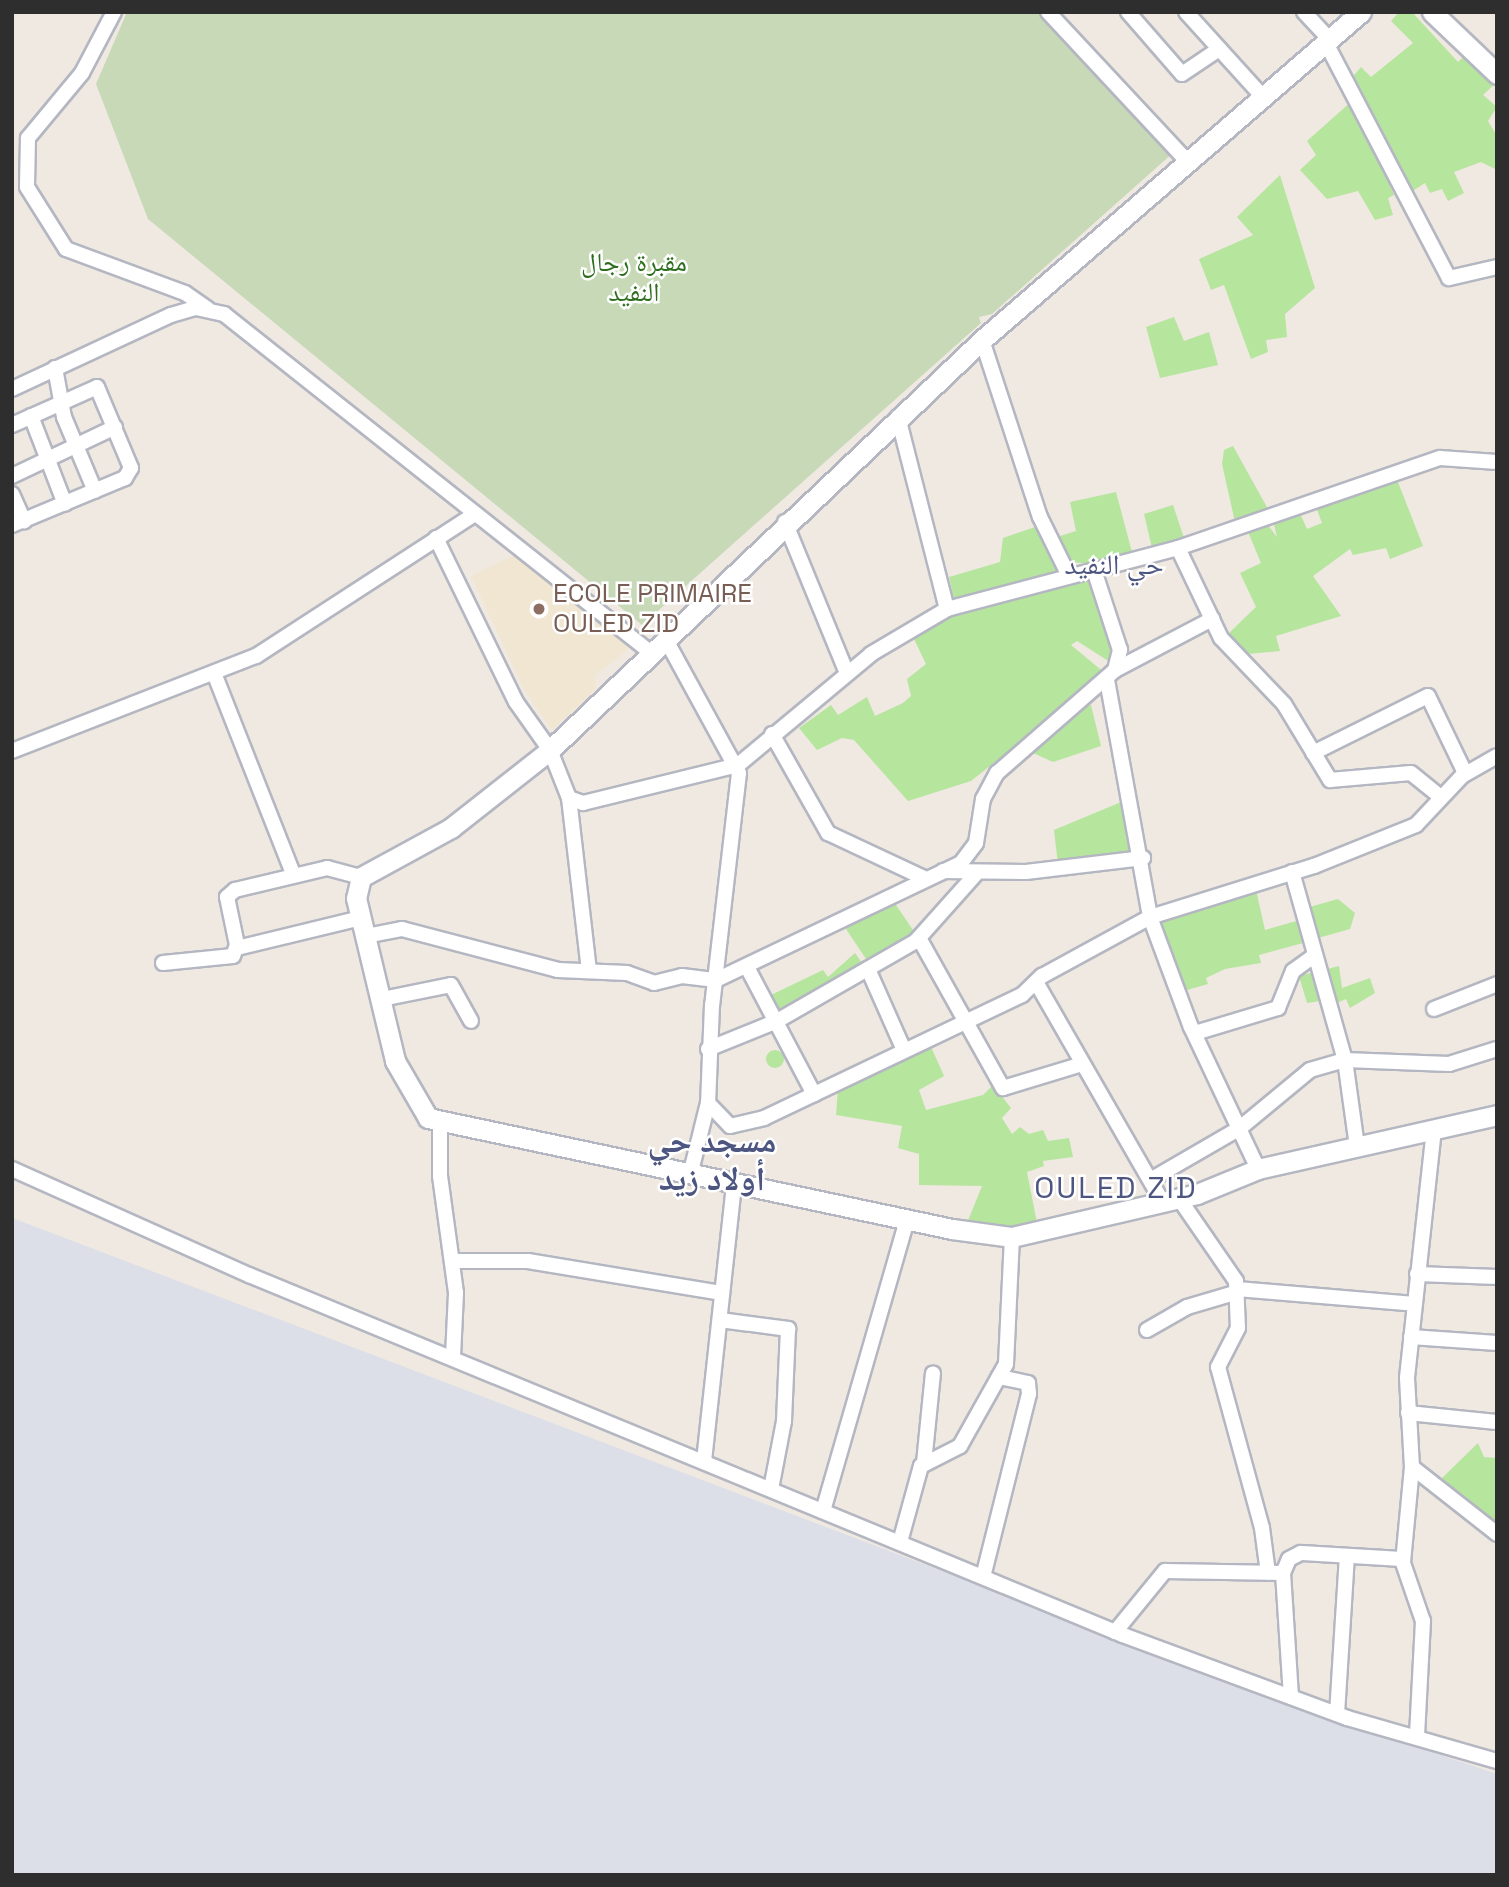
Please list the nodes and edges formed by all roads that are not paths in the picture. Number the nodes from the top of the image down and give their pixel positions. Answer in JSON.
{"nodes":[{"id":1,"x":114,"y":12,"type":"edge"},
{"id":2,"x":1048,"y":12,"type":"edge"},
{"id":3,"x":1128,"y":12,"type":"edge"},
{"id":4,"x":1186,"y":12,"type":"edge"},
{"id":5,"x":1304,"y":12,"type":"edge"},
{"id":6,"x":1361,"y":12,"type":"edge"},
{"id":7,"x":1438,"y":14,"type":"edge"},
{"id":8,"x":1328,"y":42,"type":"junction"},
{"id":9,"x":1219,"y":49,"type":"junction"},
{"id":10,"x":1497,"y":74,"type":"edge"},
{"id":11,"x":1264,"y":98,"type":"junction"},
{"id":12,"x":1189,"y":163,"type":"junction"},
{"id":13,"x":1497,"y":267,"type":"edge"},
{"id":14,"x":208,"y":309,"type":"junction"},
{"id":15,"x":982,"y":340,"type":"junction"},
{"id":16,"x":55,"y":368,"type":"junction"},
{"id":17,"x":12,"y":389,"type":"edge"},
{"id":18,"x":64,"y":400,"type":"junction"},
{"id":19,"x":31,"y":416,"type":"junction"},
{"id":20,"x":898,"y":417,"type":"junction"},
{"id":21,"x":12,"y":425,"type":"edge"},
{"id":22,"x":115,"y":427,"type":"junction"},
{"id":23,"x":75,"y":446,"type":"junction"},
{"id":24,"x":48,"y":459,"type":"junction"},
{"id":25,"x":1496,"y":461,"type":"edge"},
{"id":26,"x":12,"y":476,"type":"edge"},
{"id":27,"x":95,"y":491,"type":"junction"},
{"id":28,"x":12,"y":494,"type":"edge"},
{"id":29,"x":65,"y":504,"type":"junction"},
{"id":30,"x":475,"y":514,"type":"junction"},
{"id":31,"x":785,"y":522,"type":"junction"},
{"id":32,"x":18,"y":523,"type":"edge"},
{"id":33,"x":436,"y":538,"type":"junction"},
{"id":34,"x":1178,"y":548,"type":"junction"},
{"id":35,"x":1094,"y":570,"type":"junction"},
{"id":36,"x":1069,"y":576,"type":"junction"},
{"id":37,"x":947,"y":609,"type":"junction"},
{"id":38,"x":1212,"y":619,"type":"junction"},
{"id":39,"x":665,"y":638,"type":"junction"},
{"id":40,"x":650,"y":652,"type":"junction"},
{"id":41,"x":214,"y":673,"type":"junction"},
{"id":42,"x":847,"y":673,"type":"junction"},
{"id":43,"x":1111,"y":675,"type":"junction"},
{"id":44,"x":772,"y":734,"type":"junction"},
{"id":45,"x":551,"y":750,"type":"junction"},
{"id":46,"x":12,"y":751,"type":"edge"},
{"id":47,"x":1312,"y":753,"type":"junction"},
{"id":48,"x":1497,"y":756,"type":"edge"},
{"id":49,"x":738,"y":765,"type":"junction"},
{"id":50,"x":1465,"y":774,"type":"junction"},
{"id":51,"x":1439,"y":796,"type":"junction"},
{"id":52,"x":569,"y":798,"type":"junction"},
{"id":53,"x":1143,"y":858,"type":"junction"},
{"id":54,"x":943,"y":871,"type":"junction"},
{"id":55,"x":1292,"y":873,"type":"junction"},
{"id":56,"x":293,"y":874,"type":"junction"},
{"id":57,"x":976,"y":874,"type":"junction"},
{"id":58,"x":361,"y":877,"type":"junction"},
{"id":59,"x":926,"y":879,"type":"junction"},
{"id":60,"x":1150,"y":916,"type":"junction"},
{"id":61,"x":363,"y":927,"type":"junction"},
{"id":62,"x":919,"y":938,"type":"junction"},
{"id":63,"x":237,"y":948,"type":"junction"},
{"id":64,"x":1311,"y":958,"type":"junction"},
{"id":65,"x":163,"y":963,"type":"dead end"},
{"id":66,"x":747,"y":967,"type":"junction"},
{"id":67,"x":868,"y":969,"type":"junction"},
{"id":68,"x":589,"y":971,"type":"junction"},
{"id":69,"x":716,"y":980,"type":"junction"},
{"id":70,"x":1036,"y":982,"type":"junction"},
{"id":71,"x":1497,"y":984,"type":"edge"},
{"id":72,"x":382,"y":999,"type":"junction"},
{"id":73,"x":1434,"y":1009,"type":"dead end"},
{"id":74,"x":965,"y":1020,"type":"junction"},
{"id":75,"x":471,"y":1021,"type":"dead end"},
{"id":76,"x":776,"y":1021,"type":"junction"},
{"id":77,"x":1195,"y":1033,"type":"junction"},
{"id":78,"x":903,"y":1048,"type":"junction"},
{"id":79,"x":708,"y":1049,"type":"junction"},
{"id":80,"x":1497,"y":1049,"type":"edge"},
{"id":81,"x":1345,"y":1060,"type":"junction"},
{"id":82,"x":1079,"y":1065,"type":"junction"},
{"id":83,"x":814,"y":1094,"type":"junction"},
{"id":84,"x":708,"y":1103,"type":"junction"},
{"id":85,"x":1497,"y":1115,"type":"edge"},
{"id":86,"x":440,"y":1124,"type":"junction"},
{"id":87,"x":1240,"y":1128,"type":"junction"},
{"id":88,"x":1434,"y":1129,"type":"junction"},
{"id":89,"x":1357,"y":1146,"type":"junction"},
{"id":90,"x":12,"y":1169,"type":"edge"},
{"id":91,"x":1258,"y":1169,"type":"junction"},
{"id":92,"x":690,"y":1175,"type":"junction"},
{"id":93,"x":1152,"y":1179,"type":"junction"},
{"id":94,"x":734,"y":1184,"type":"junction"},
{"id":95,"x":1170,"y":1198,"type":"junction"},
{"id":96,"x":907,"y":1220,"type":"junction"},
{"id":97,"x":1012,"y":1237,"type":"junction"},
{"id":98,"x":453,"y":1261,"type":"junction"},
{"id":99,"x":1417,"y":1274,"type":"junction"},
{"id":100,"x":1497,"y":1277,"type":"edge"},
{"id":101,"x":1238,"y":1291,"type":"junction"},
{"id":102,"x":722,"y":1293,"type":"junction"},
{"id":103,"x":1414,"y":1304,"type":"junction"},
{"id":104,"x":720,"y":1320,"type":"junction"},
{"id":105,"x":1147,"y":1330,"type":"dead end"},
{"id":106,"x":1411,"y":1338,"type":"junction"},
{"id":107,"x":1497,"y":1343,"type":"edge"},
{"id":108,"x":453,"y":1356,"type":"junction"},
{"id":109,"x":933,"y":1373,"type":"dead end"},
{"id":110,"x":999,"y":1377,"type":"junction"},
{"id":111,"x":1408,"y":1413,"type":"junction"},
{"id":112,"x":1497,"y":1422,"type":"edge"},
{"id":113,"x":704,"y":1461,"type":"junction"},
{"id":114,"x":924,"y":1463,"type":"junction"},
{"id":115,"x":1412,"y":1467,"type":"junction"},
{"id":116,"x":771,"y":1489,"type":"junction"},
{"id":117,"x":823,"y":1510,"type":"junction"},
{"id":118,"x":1497,"y":1534,"type":"edge"},
{"id":119,"x":900,"y":1542,"type":"junction"},
{"id":120,"x":1347,"y":1556,"type":"junction"},
{"id":121,"x":1403,"y":1559,"type":"junction"},
{"id":122,"x":1268,"y":1573,"type":"junction"},
{"id":123,"x":1283,"y":1573,"type":"junction"},
{"id":124,"x":983,"y":1577,"type":"junction"},
{"id":125,"x":1115,"y":1632,"type":"junction"},
{"id":126,"x":1291,"y":1697,"type":"junction"},
{"id":127,"x":1337,"y":1714,"type":"junction"},
{"id":128,"x":1417,"y":1736,"type":"junction"},
{"id":129,"x":1496,"y":1759,"type":"edge"}],
"edges":[{"from":1,"to":14,"type":"street"},
{"from":2,"to":12,"type":"street"},
{"from":3,"to":9,"type":"street"},
{"from":4,"to":9,"type":"street"},
{"from":5,"to":8,"type":"street"},
{"from":6,"to":8,"type":"street"},
{"from":7,"to":10,"type":"street"},
{"from":8,"to":11,"type":"street"},
{"from":8,"to":13,"type":"street"},
{"from":9,"to":11,"type":"street"},
{"from":11,"to":12,"type":"street"},
{"from":12,"to":15,"type":"street"},
{"from":14,"to":16,"type":"street"},
{"from":14,"to":30,"type":"street"},
{"from":15,"to":20,"type":"street"},
{"from":15,"to":36,"type":"street"},
{"from":16,"to":17,"type":"street"},
{"from":16,"to":18,"type":"street"},
{"from":18,"to":19,"type":"street"},
{"from":18,"to":22,"type":"street"},
{"from":18,"to":23,"type":"street"},
{"from":19,"to":21,"type":"street"},
{"from":19,"to":24,"type":"street"},
{"from":20,"to":31,"type":"street"},
{"from":20,"to":37,"type":"street"},
{"from":22,"to":23,"type":"street"},
{"from":22,"to":27,"type":"street"},
{"from":23,"to":24,"type":"street"},
{"from":23,"to":27,"type":"street"},
{"from":24,"to":26,"type":"street"},
{"from":24,"to":29,"type":"street"},
{"from":25,"to":34,"type":"street"},
{"from":27,"to":29,"type":"street"},
{"from":28,"to":32,"type":"street"},
{"from":29,"to":32,"type":"street"},
{"from":30,"to":33,"type":"street"},
{"from":30,"to":40,"type":"street"},
{"from":31,"to":39,"type":"street"},
{"from":31,"to":42,"type":"street"},
{"from":33,"to":41,"type":"street"},
{"from":33,"to":45,"type":"street"},
{"from":34,"to":35,"type":"street"},
{"from":34,"to":38,"type":"street"},
{"from":35,"to":36,"type":"street"},
{"from":35,"to":43,"type":"street"},
{"from":36,"to":37,"type":"street"},
{"from":37,"to":42,"type":"street"},
{"from":38,"to":43,"type":"street"},
{"from":38,"to":47,"type":"street"},
{"from":39,"to":40,"type":"street"},
{"from":39,"to":49,"type":"street"},
{"from":40,"to":45,"type":"street"},
{"from":41,"to":46,"type":"street"},
{"from":41,"to":56,"type":"street"},
{"from":42,"to":44,"type":"street"},
{"from":43,"to":53,"type":"street"},
{"from":43,"to":54,"type":"street"},
{"from":44,"to":49,"type":"street"},
{"from":44,"to":59,"type":"street"},
{"from":45,"to":52,"type":"street"},
{"from":45,"to":58,"type":"street"},
{"from":47,"to":50,"type":"street"},
{"from":47,"to":51,"type":"street"},
{"from":48,"to":50,"type":"street"},
{"from":49,"to":52,"type":"street"},
{"from":49,"to":69,"type":"street"},
{"from":50,"to":51,"type":"street"},
{"from":51,"to":55,"type":"street"},
{"from":52,"to":68,"type":"street"},
{"from":53,"to":57,"type":"street"},
{"from":53,"to":60,"type":"street"},
{"from":54,"to":57,"type":"street"},
{"from":54,"to":59,"type":"street"},
{"from":55,"to":60,"type":"street"},
{"from":55,"to":64,"type":"street"},
{"from":56,"to":58,"type":"street"},
{"from":56,"to":63,"type":"street"},
{"from":57,"to":62,"type":"street"},
{"from":58,"to":61,"type":"street"},
{"from":59,"to":66,"type":"street"},
{"from":60,"to":70,"type":"street"},
{"from":60,"to":77,"type":"street"},
{"from":61,"to":63,"type":"street"},
{"from":61,"to":68,"type":"street"},
{"from":61,"to":72,"type":"street"},
{"from":62,"to":67,"type":"street"},
{"from":62,"to":74,"type":"street"},
{"from":63,"to":65,"type":"street"},
{"from":64,"to":77,"type":"street"},
{"from":64,"to":81,"type":"street"},
{"from":66,"to":69,"type":"street"},
{"from":66,"to":76,"type":"street"},
{"from":67,"to":76,"type":"street"},
{"from":67,"to":78,"type":"street"},
{"from":68,"to":69,"type":"street"},
{"from":69,"to":79,"type":"street"},
{"from":70,"to":74,"type":"street"},
{"from":70,"to":82,"type":"street"},
{"from":71,"to":73,"type":"street"},
{"from":72,"to":75,"type":"street"},
{"from":72,"to":86,"type":"street"},
{"from":74,"to":78,"type":"street"},
{"from":74,"to":82,"type":"street"},
{"from":76,"to":79,"type":"street"},
{"from":76,"to":83,"type":"street"},
{"from":77,"to":87,"type":"street"},
{"from":78,"to":83,"type":"street"},
{"from":79,"to":84,"type":"street"},
{"from":80,"to":81,"type":"street"},
{"from":81,"to":87,"type":"street"},
{"from":81,"to":89,"type":"street"},
{"from":82,"to":93,"type":"street"},
{"from":83,"to":84,"type":"street"},
{"from":84,"to":92,"type":"street"},
{"from":85,"to":88,"type":"street"},
{"from":86,"to":92,"type":"street"},
{"from":86,"to":98,"type":"street"},
{"from":87,"to":91,"type":"street"},
{"from":87,"to":93,"type":"street"},
{"from":88,"to":89,"type":"street"},
{"from":88,"to":99,"type":"street"},
{"from":89,"to":91,"type":"street"},
{"from":90,"to":108,"type":"street"},
{"from":91,"to":95,"type":"street"},
{"from":92,"to":94,"type":"street"},
{"from":93,"to":95,"type":"street"},
{"from":94,"to":96,"type":"street"},
{"from":94,"to":102,"type":"street"},
{"from":95,"to":97,"type":"street"},
{"from":95,"to":101,"type":"street"},
{"from":96,"to":97,"type":"street"},
{"from":96,"to":117,"type":"street"},
{"from":97,"to":110,"type":"street"},
{"from":98,"to":102,"type":"street"},
{"from":98,"to":108,"type":"street"},
{"from":99,"to":100,"type":"street"},
{"from":99,"to":103,"type":"street"},
{"from":101,"to":103,"type":"street"},
{"from":101,"to":105,"type":"street"},
{"from":101,"to":122,"type":"street"},
{"from":102,"to":104,"type":"street"},
{"from":103,"to":106,"type":"street"},
{"from":104,"to":113,"type":"street"},
{"from":104,"to":116,"type":"street"},
{"from":106,"to":107,"type":"street"},
{"from":106,"to":111,"type":"street"},
{"from":108,"to":113,"type":"street"},
{"from":109,"to":114,"type":"street"},
{"from":110,"to":114,"type":"street"},
{"from":110,"to":124,"type":"street"},
{"from":111,"to":112,"type":"street"},
{"from":111,"to":115,"type":"street"},
{"from":113,"to":116,"type":"street"},
{"from":114,"to":119,"type":"street"},
{"from":115,"to":118,"type":"street"},
{"from":115,"to":121,"type":"street"},
{"from":116,"to":117,"type":"street"},
{"from":117,"to":119,"type":"street"},
{"from":119,"to":124,"type":"street"},
{"from":120,"to":121,"type":"street"},
{"from":120,"to":123,"type":"street"},
{"from":120,"to":127,"type":"street"},
{"from":121,"to":128,"type":"street"},
{"from":122,"to":123,"type":"street"},
{"from":122,"to":125,"type":"street"},
{"from":123,"to":126,"type":"street"},
{"from":124,"to":125,"type":"street"},
{"from":125,"to":126,"type":"street"},
{"from":126,"to":127,"type":"street"},
{"from":127,"to":128,"type":"street"},
{"from":128,"to":129,"type":"street"}]}
